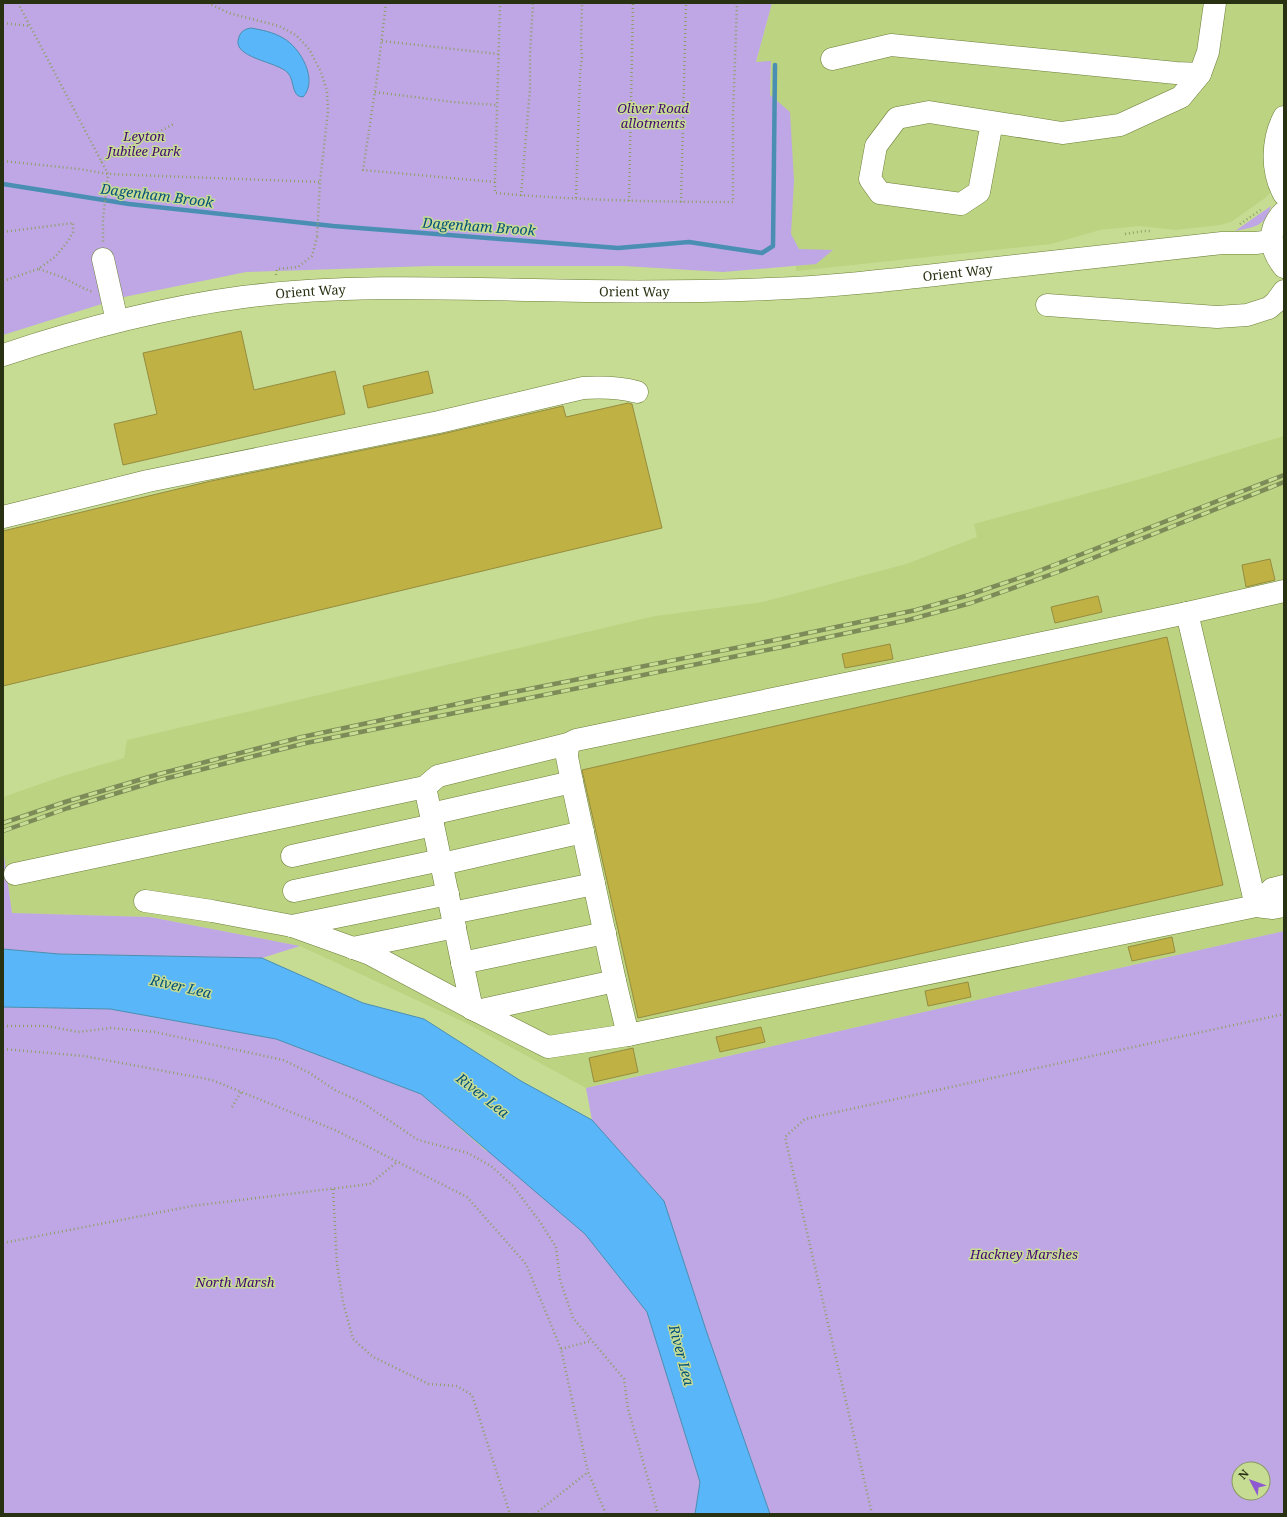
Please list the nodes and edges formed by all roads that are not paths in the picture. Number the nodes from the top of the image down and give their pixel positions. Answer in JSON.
{"nodes":[{"id":1,"x":1215,"y":3,"type":"edge"},
{"id":2,"x":832,"y":59,"type":"dead end"},
{"id":3,"x":1200,"y":74,"type":"junction"},
{"id":4,"x":1284,"y":117,"type":"edge"},
{"id":5,"x":992,"y":122,"type":"junction"},
{"id":6,"x":1284,"y":194,"type":"edge"},
{"id":7,"x":1275,"y":209,"type":"edge"},
{"id":8,"x":1272,"y":241,"type":"junction"},
{"id":9,"x":103,"y":259,"type":"road end"},
{"id":10,"x":1284,"y":267,"type":"edge"},
{"id":11,"x":1284,"y":291,"type":"edge"},
{"id":12,"x":1047,"y":305,"type":"dead end"},
{"id":13,"x":117,"y":321,"type":"junction"},
{"id":14,"x":3,"y":355,"type":"edge"},
{"id":15,"x":637,"y":392,"type":"dead end"},
{"id":16,"x":3,"y":517,"type":"edge"},
{"id":17,"x":1284,"y":591,"type":"edge"},
{"id":18,"x":1187,"y":613,"type":"junction"},
{"id":19,"x":568,"y":744,"type":"junction"},
{"id":20,"x":572,"y":782,"type":"junction"},
{"id":21,"x":425,"y":787,"type":"junction"},
{"id":22,"x":432,"y":819,"type":"junction"},
{"id":23,"x":583,"y":832,"type":"junction"},
{"id":24,"x":292,"y":856,"type":"dead end"},
{"id":25,"x":441,"y":862,"type":"junction"},
{"id":26,"x":15,"y":874,"type":"dead end"},
{"id":27,"x":594,"y":884,"type":"junction"},
{"id":28,"x":1284,"y":886,"type":"edge"},
{"id":29,"x":294,"y":891,"type":"dead end"},
{"id":30,"x":145,"y":901,"type":"dead end"},
{"id":31,"x":1256,"y":906,"type":"junction"},
{"id":32,"x":1284,"y":906,"type":"edge"},
{"id":33,"x":452,"y":912,"type":"junction"},
{"id":34,"x":292,"y":926,"type":"junction"},
{"id":35,"x":605,"y":933,"type":"junction"},
{"id":36,"x":353,"y":948,"type":"junction"},
{"id":37,"x":462,"y":963,"type":"junction"},
{"id":38,"x":615,"y":981,"type":"junction"},
{"id":39,"x":474,"y":1010,"type":"junction"},
{"id":40,"x":628,"y":1035,"type":"junction"}],
"edges":[{"from":1,"to":3,"type":"street"},
{"from":2,"to":3,"type":"street"},
{"from":3,"to":5,"type":"street"},
{"from":4,"to":6,"type":"street"},
{"from":5,"to":5,"type":"street"},
{"from":7,"to":8,"type":"street"},
{"from":8,"to":10,"type":"street"},
{"from":8,"to":13,"type":"street","name":"Orient Way"},
{"from":9,"to":13,"type":"street"},
{"from":11,"to":12,"type":"street"},
{"from":13,"to":14,"type":"street","name":"Orient Way"},
{"from":15,"to":16,"type":"street"},
{"from":17,"to":18,"type":"street"},
{"from":18,"to":19,"type":"street"},
{"from":18,"to":31,"type":"street"},
{"from":19,"to":20,"type":"street"},
{"from":19,"to":21,"type":"street"},
{"from":20,"to":22,"type":"street"},
{"from":20,"to":23,"type":"street"},
{"from":21,"to":22,"type":"street"},
{"from":21,"to":26,"type":"street"},
{"from":22,"to":24,"type":"street"},
{"from":22,"to":25,"type":"street"},
{"from":23,"to":25,"type":"street"},
{"from":23,"to":27,"type":"street"},
{"from":25,"to":29,"type":"street"},
{"from":25,"to":33,"type":"street"},
{"from":27,"to":33,"type":"street"},
{"from":27,"to":35,"type":"street"},
{"from":28,"to":31,"type":"street"},
{"from":30,"to":34,"type":"street"},
{"from":31,"to":32,"type":"street"},
{"from":31,"to":40,"type":"street"},
{"from":33,"to":34,"type":"street"},
{"from":33,"to":36,"type":"street"},
{"from":33,"to":37,"type":"street"},
{"from":34,"to":36,"type":"street"},
{"from":35,"to":37,"type":"street"},
{"from":35,"to":38,"type":"street"},
{"from":36,"to":39,"type":"street"},
{"from":37,"to":39,"type":"street"},
{"from":38,"to":39,"type":"street"},
{"from":38,"to":40,"type":"street"},
{"from":39,"to":40,"type":"street"}]}
